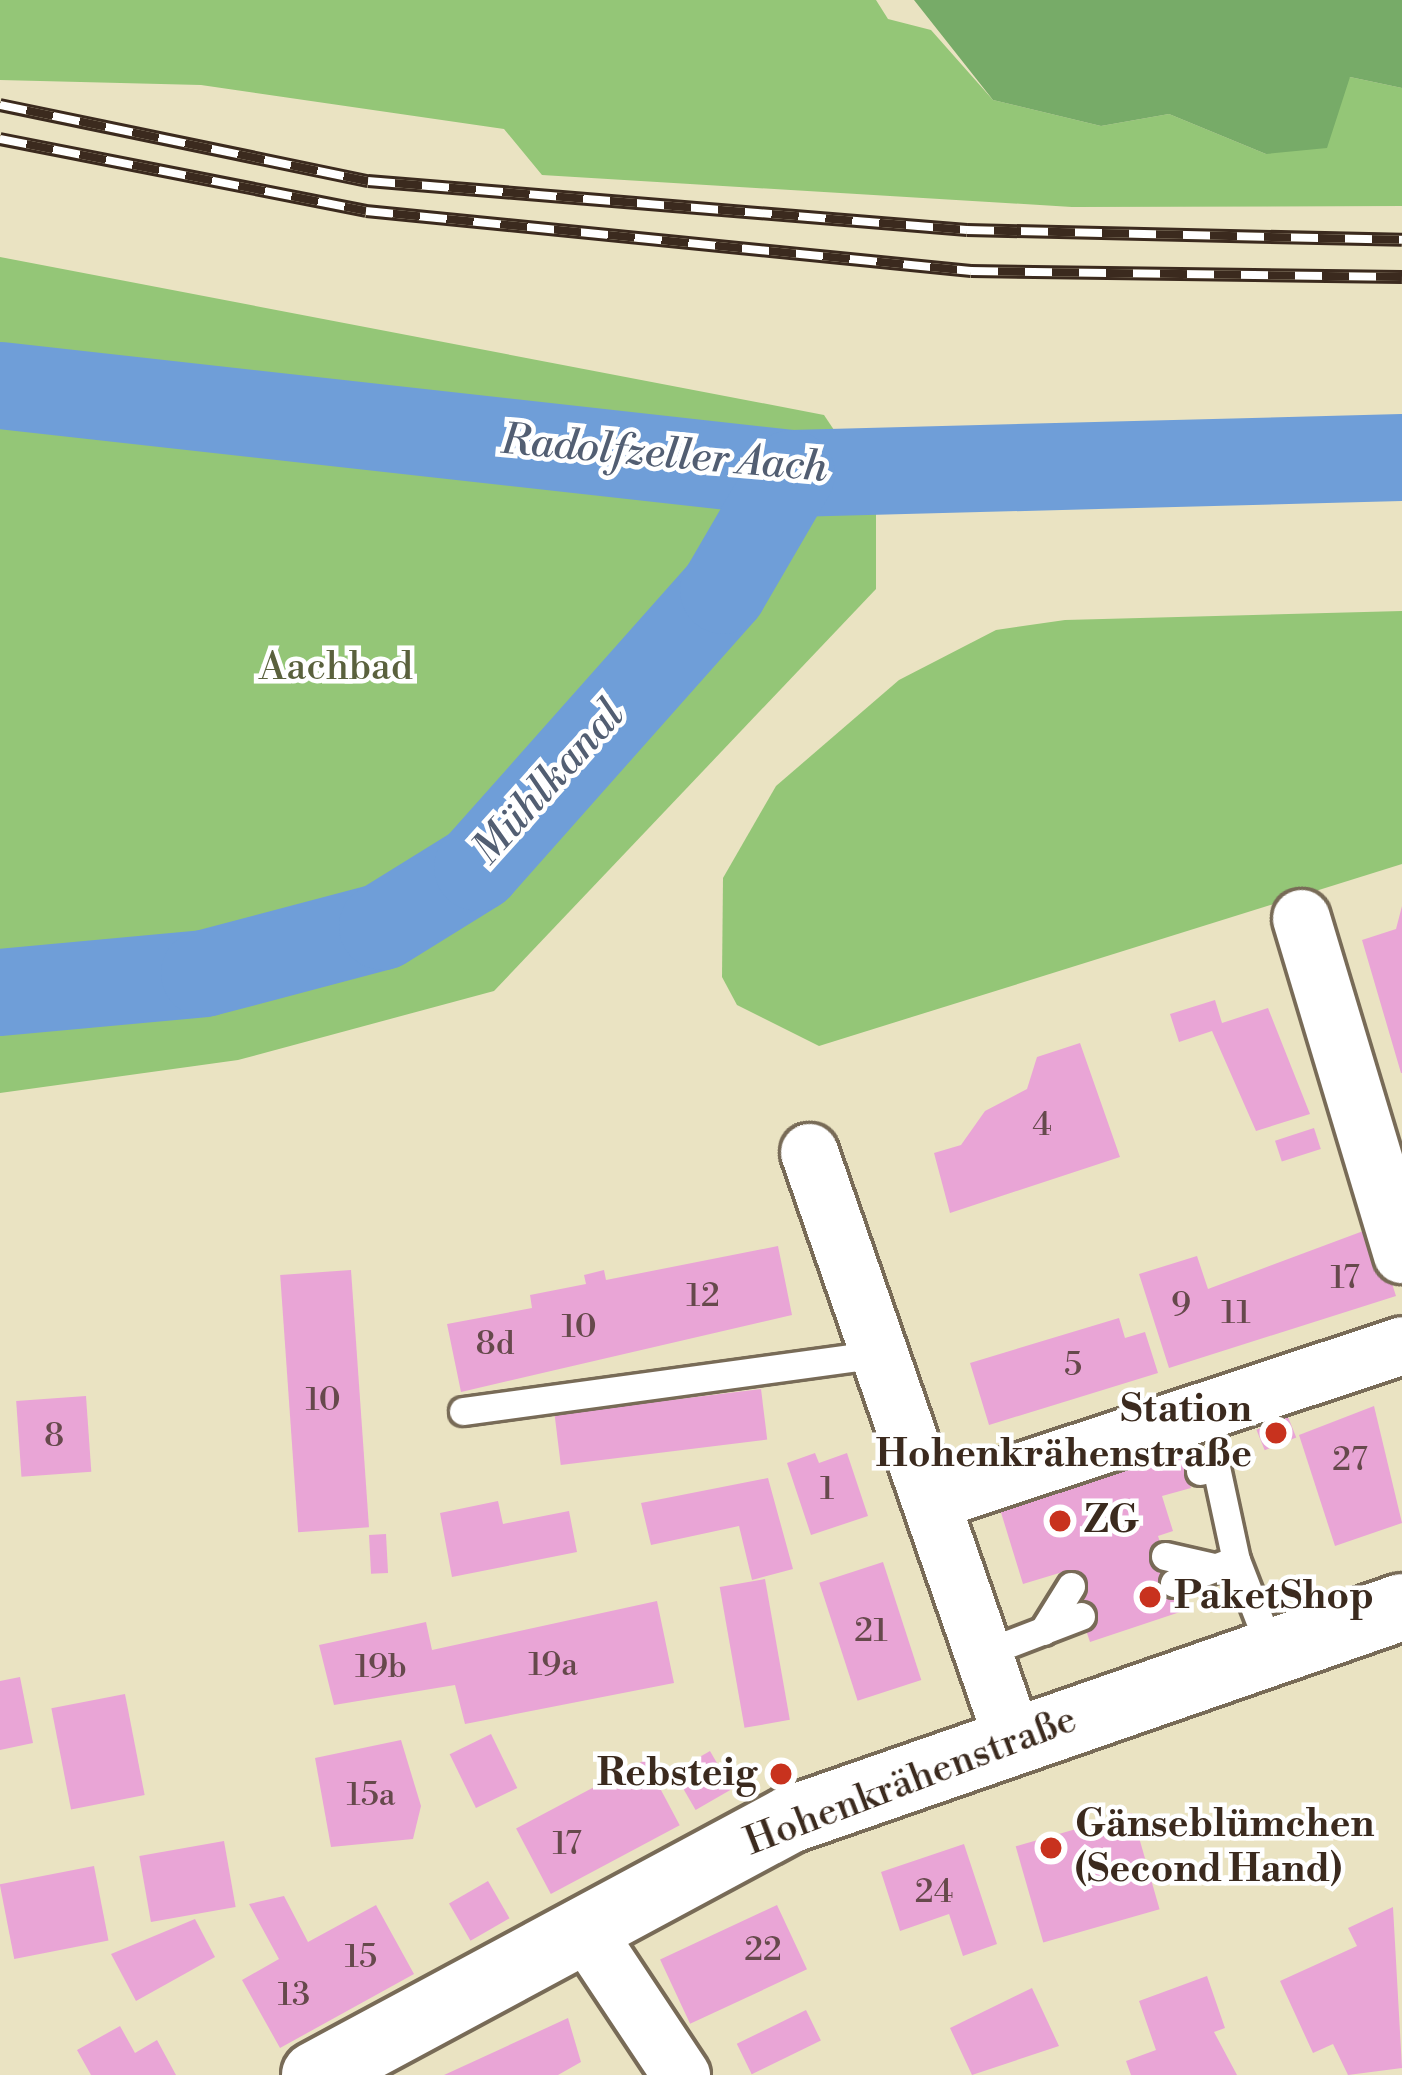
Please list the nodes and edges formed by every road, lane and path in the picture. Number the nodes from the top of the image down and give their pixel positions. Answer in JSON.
{"nodes":[{"id":1,"x":1301,"y":918,"type":"dead end"},
{"id":2,"x":809,"y":1152,"type":"dead end"},
{"id":3,"x":1402,"y":1254,"type":"edge"},
{"id":4,"x":1402,"y":1345,"type":"edge"},
{"id":5,"x":880,"y":1354,"type":"junction"},
{"id":6,"x":463,"y":1411,"type":"dead end"},
{"id":7,"x":1200,"y":1471,"type":"dead end"},
{"id":8,"x":932,"y":1501,"type":"junction"},
{"id":9,"x":1227,"y":1564,"type":"junction"},
{"id":10,"x":1170,"y":1570,"type":"dead end"},
{"id":11,"x":1071,"y":1586,"type":"dead end"},
{"id":12,"x":1402,"y":1606,"type":"edge"},
{"id":13,"x":1081,"y":1616,"type":"dead end"},
{"id":14,"x":1043,"y":1631,"type":"junction"},
{"id":15,"x":1271,"y":1653,"type":"junction"},
{"id":16,"x":982,"y":1654,"type":"junction"},
{"id":17,"x":1013,"y":1740,"type":"junction"},
{"id":18,"x":582,"y":1926,"type":"junction"},
{"id":19,"x":315,"y":2075,"type":"edge"},
{"id":20,"x":681,"y":2075,"type":"edge"}],
"edges":[{"from":1,"to":3,"type":"street"},
{"from":2,"to":5,"type":"street"},
{"from":4,"to":8,"type":"street"},
{"from":5,"to":6,"type":"lane"},
{"from":5,"to":8,"type":"street"},
{"from":7,"to":9,"type":"lane"},
{"from":8,"to":16,"type":"street"},
{"from":9,"to":10,"type":"lane"},
{"from":9,"to":15,"type":"lane"},
{"from":11,"to":14,"type":"lane"},
{"from":12,"to":15,"type":"main road","name":"Hohenkrähenstraße"},
{"from":13,"to":14,"type":"lane"},
{"from":14,"to":16,"type":"lane"},
{"from":15,"to":17,"type":"main road","name":"Hohenkrähenstraße"},
{"from":16,"to":17,"type":"street"},
{"from":17,"to":18,"type":"main road","name":"Hohenkrähenstraße"},
{"from":18,"to":19,"type":"main road","name":"Hohenkrähenstraße"},
{"from":18,"to":20,"type":"street"}]}
